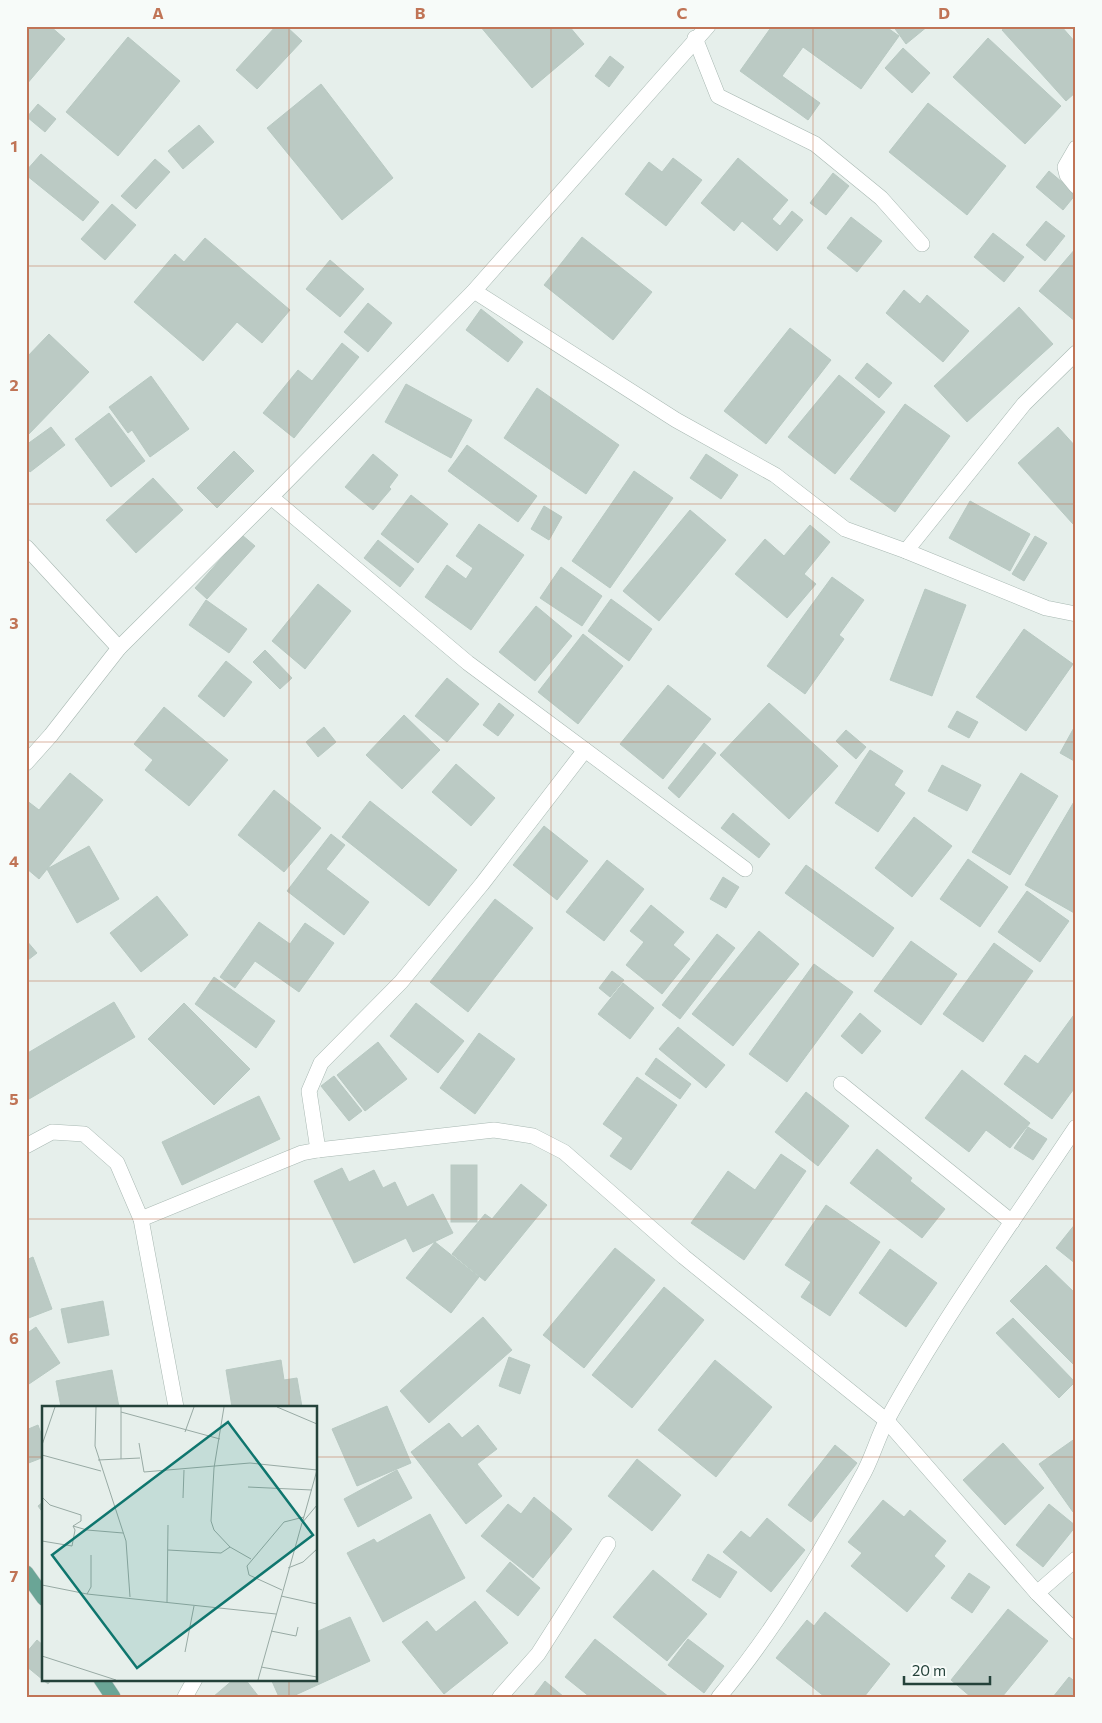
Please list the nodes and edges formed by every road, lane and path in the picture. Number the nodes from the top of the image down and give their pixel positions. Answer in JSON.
{"nodes":[{"id":1,"x":708,"y":26,"type":"edge"},
{"id":2,"x":695,"y":38,"type":"junction"},
{"id":3,"x":1076,"y":148,"type":"edge"},
{"id":4,"x":1076,"y":186,"type":"edge"},
{"id":5,"x":922,"y":244,"type":"dead end"},
{"id":6,"x":474,"y":291,"type":"junction"},
{"id":7,"x":1076,"y":353,"type":"edge"},
{"id":8,"x":271,"y":497,"type":"junction"},
{"id":9,"x":26,"y":547,"type":"edge"},
{"id":10,"x":906,"y":551,"type":"junction"},
{"id":11,"x":1076,"y":614,"type":"edge"},
{"id":12,"x":118,"y":648,"type":"junction"},
{"id":13,"x":585,"y":750,"type":"junction"},
{"id":14,"x":26,"y":763,"type":"edge"},
{"id":15,"x":745,"y":870,"type":"dead end"},
{"id":16,"x":841,"y":1084,"type":"dead end"},
{"id":17,"x":1076,"y":1127,"type":"edge"},
{"id":18,"x":26,"y":1146,"type":"edge"},
{"id":19,"x":318,"y":1150,"type":"junction"},
{"id":20,"x":141,"y":1219,"type":"junction"},
{"id":21,"x":1012,"y":1222,"type":"junction"},
{"id":22,"x":176,"y":1406,"type":"edge"},
{"id":23,"x":887,"y":1421,"type":"junction"},
{"id":24,"x":608,"y":1544,"type":"dead end"},
{"id":25,"x":1076,"y":1559,"type":"edge"},
{"id":26,"x":26,"y":1572,"type":"edge"},
{"id":27,"x":1037,"y":1593,"type":"junction"},
{"id":28,"x":42,"y":1595,"type":"edge"},
{"id":29,"x":1076,"y":1632,"type":"edge"},
{"id":30,"x":101,"y":1680,"type":"edge"},
{"id":31,"x":194,"y":1680,"type":"edge"},
{"id":32,"x":113,"y":1697,"type":"edge"},
{"id":33,"x":185,"y":1697,"type":"edge"},
{"id":34,"x":500,"y":1697,"type":"edge"},
{"id":35,"x":719,"y":1697,"type":"edge"}],
"edges":[{"from":1,"to":2,"type":"street"},
{"from":2,"to":5,"type":"street"},
{"from":2,"to":6,"type":"street"},
{"from":3,"to":4,"type":"street"},
{"from":6,"to":8,"type":"street"},
{"from":6,"to":10,"type":"street"},
{"from":7,"to":10,"type":"street"},
{"from":8,"to":12,"type":"street"},
{"from":8,"to":13,"type":"street"},
{"from":9,"to":12,"type":"street"},
{"from":10,"to":11,"type":"street"},
{"from":12,"to":14,"type":"street"},
{"from":13,"to":15,"type":"street"},
{"from":13,"to":19,"type":"street"},
{"from":16,"to":21,"type":"street"},
{"from":17,"to":21,"type":"street"},
{"from":18,"to":20,"type":"street"},
{"from":19,"to":20,"type":"street"},
{"from":19,"to":23,"type":"street"},
{"from":20,"to":22,"type":"street"},
{"from":21,"to":23,"type":"street"},
{"from":23,"to":27,"type":"street"},
{"from":23,"to":35,"type":"street"},
{"from":24,"to":34,"type":"street"},
{"from":25,"to":27,"type":"street"},
{"from":26,"to":28,"type":"main road"},
{"from":27,"to":29,"type":"street"},
{"from":30,"to":32,"type":"main road"},
{"from":31,"to":33,"type":"street"}]}
